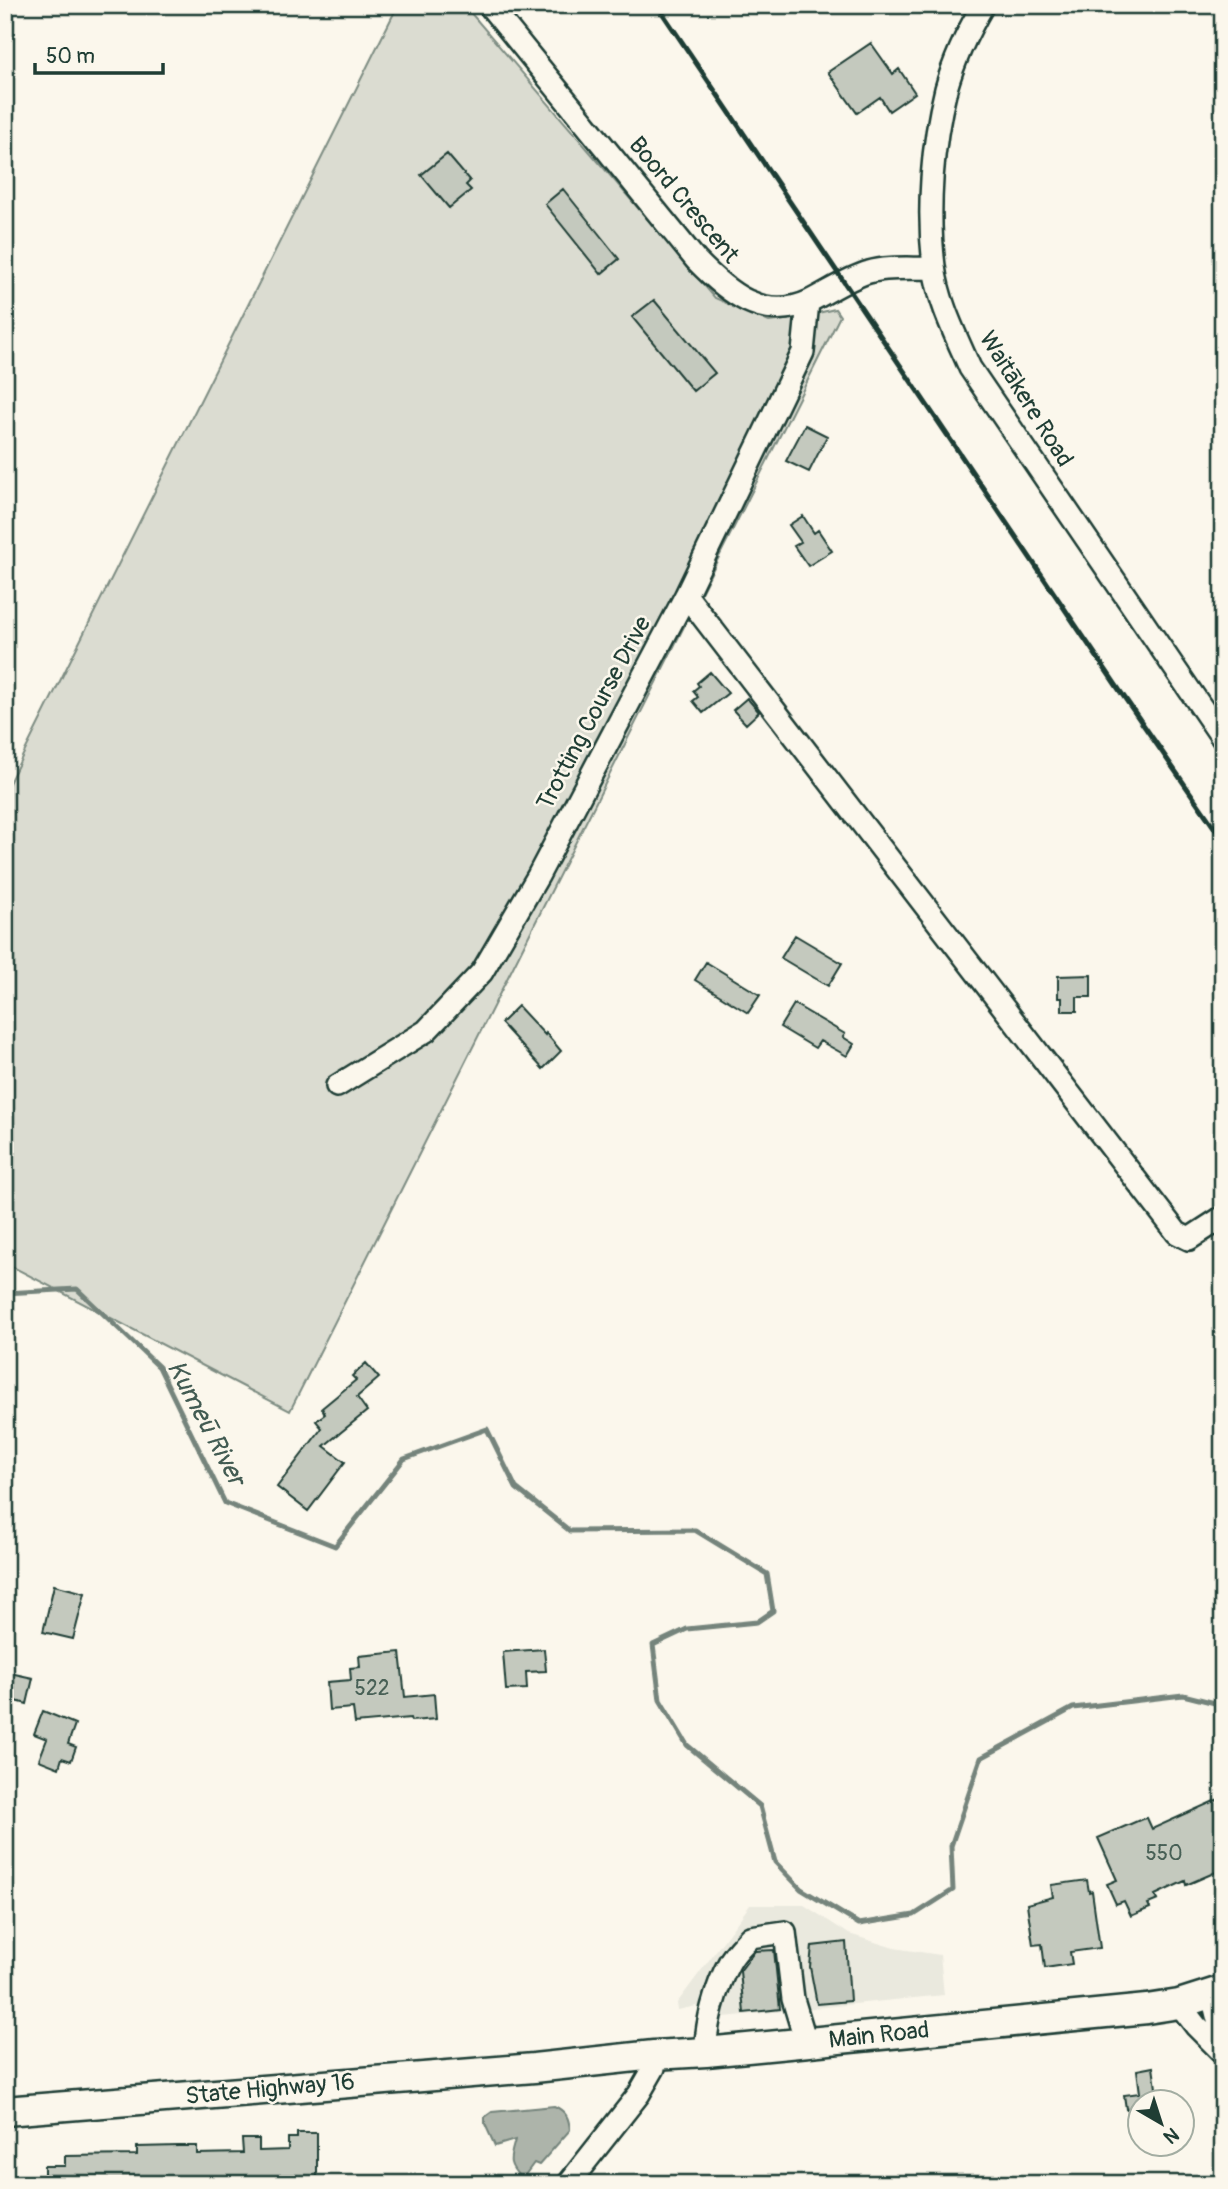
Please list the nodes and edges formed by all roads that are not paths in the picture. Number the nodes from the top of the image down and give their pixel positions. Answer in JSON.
{"nodes":[{"id":1,"x":489,"y":5,"type":"edge"},
{"id":2,"x":983,"y":5,"type":"edge"},
{"id":3,"x":934,"y":268,"type":"junction"},
{"id":4,"x":808,"y":302,"type":"junction"},
{"id":5,"x":686,"y":595,"type":"junction"},
{"id":6,"x":1223,"y":739,"type":"edge"},
{"id":7,"x":337,"y":1086,"type":"dead end"},
{"id":8,"x":1223,"y":1216,"type":"edge"},
{"id":9,"x":1218,"y":1993,"type":"edge"},
{"id":10,"x":1179,"y":2004,"type":"junction"},
{"id":11,"x":1223,"y":2041,"type":"edge"},
{"id":12,"x":806,"y":2042,"type":"junction"},
{"id":13,"x":706,"y":2052,"type":"junction"},
{"id":14,"x":1223,"y":2053,"type":"edge"},
{"id":15,"x":654,"y":2055,"type":"junction"},
{"id":16,"x":534,"y":2068,"type":"joint"},
{"id":17,"x":5,"y":2110,"type":"edge"},
{"id":18,"x":568,"y":2184,"type":"edge"}],
"edges":[{"from":1,"to":4,"type":"street","name":"Boord Crescent"},
{"from":2,"to":3,"type":"street","name":"Waitākere Road"},
{"from":3,"to":4,"type":"street","name":"Boord Crescent"},
{"from":3,"to":6,"type":"street","name":"Waitākere Road"},
{"from":4,"to":5,"type":"street","name":"Trotting Course Drive"},
{"from":5,"to":7,"type":"street","name":"Trotting Course Drive"},
{"from":5,"to":8,"type":"street"},
{"from":9,"to":10,"type":"main road","name":"Main Road"},
{"from":9,"to":11,"type":"street"},
{"from":10,"to":12,"type":"main road","name":"Main Road"},
{"from":10,"to":14,"type":"street"},
{"from":12,"to":13,"type":"main road","name":"Main Road"},
{"from":12,"to":13,"type":"street"},
{"from":13,"to":15,"type":"main road","name":"Main Road"},
{"from":15,"to":16,"type":"main road","name":"Main Road"},
{"from":15,"to":18,"type":"street"},
{"from":16,"to":17,"type":"main road","name":"State Highway 16"}]}
